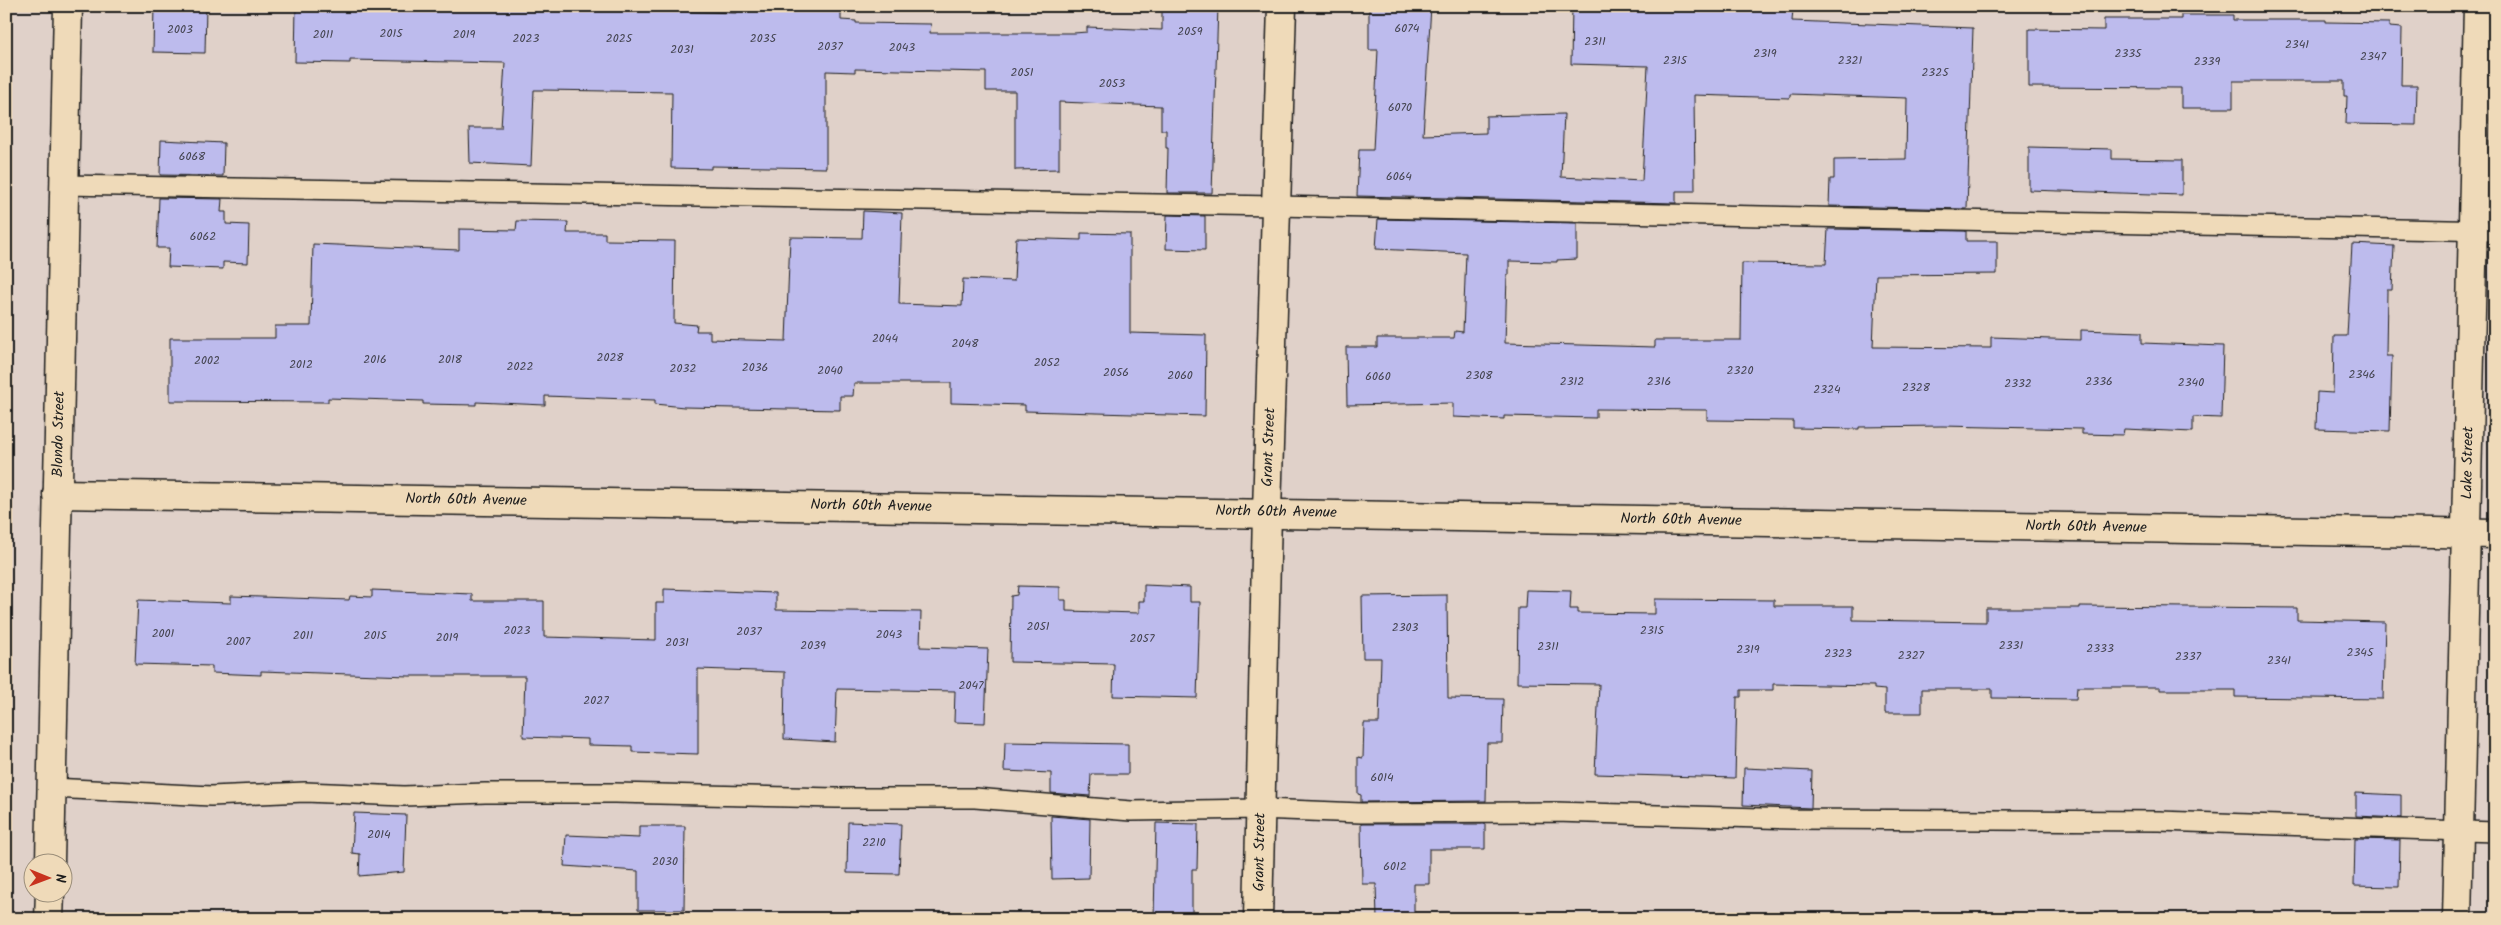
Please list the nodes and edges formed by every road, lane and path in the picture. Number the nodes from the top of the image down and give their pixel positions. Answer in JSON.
{"nodes":[{"id":1,"x":68,"y":6,"type":"edge"},
{"id":2,"x":1282,"y":6,"type":"edge"},
{"id":3,"x":2478,"y":6,"type":"edge"},
{"id":4,"x":64,"y":186,"type":"junction"},
{"id":5,"x":1276,"y":206,"type":"junction"},
{"id":6,"x":2484,"y":231,"type":"edge"},
{"id":7,"x":58,"y":494,"type":"junction"},
{"id":8,"x":1267,"y":512,"type":"junction"},
{"id":9,"x":2466,"y":534,"type":"junction"},
{"id":10,"x":2495,"y":534,"type":"edge"},
{"id":11,"x":52,"y":788,"type":"junction"},
{"id":12,"x":1260,"y":809,"type":"junction"},
{"id":13,"x":2459,"y":831,"type":"junction"},
{"id":14,"x":2495,"y":832,"type":"edge"},
{"id":15,"x":50,"y":852,"type":"edge"},
{"id":16,"x":50,"y":902,"type":"edge"},
{"id":17,"x":49,"y":919,"type":"edge"},
{"id":18,"x":1258,"y":919,"type":"edge"},
{"id":19,"x":2457,"y":919,"type":"edge"}],
"edges":[{"from":1,"to":4,"type":"street","name":"Blondo Street"},
{"from":2,"to":5,"type":"street","name":"Grant Street"},
{"from":3,"to":6,"type":"street","name":"Lake Street"},
{"from":4,"to":5,"type":"lane"},
{"from":4,"to":7,"type":"street","name":"Blondo Street"},
{"from":5,"to":6,"type":"lane"},
{"from":5,"to":8,"type":"street","name":"Grant Street"},
{"from":6,"to":9,"type":"street","name":"Lake Street"},
{"from":7,"to":8,"type":"street","name":"North 60th Avenue"},
{"from":7,"to":11,"type":"street","name":"Blondo Street"},
{"from":8,"to":9,"type":"street","name":"North 60th Avenue"},
{"from":8,"to":12,"type":"street","name":"Grant Street"},
{"from":9,"to":10,"type":"street","name":"North 60th Avenue"},
{"from":9,"to":13,"type":"street","name":"Lake Street"},
{"from":11,"to":12,"type":"lane"},
{"from":11,"to":15,"type":"street","name":"Blondo Street"},
{"from":12,"to":13,"type":"lane"},
{"from":12,"to":18,"type":"street","name":"Grant Street"},
{"from":13,"to":14,"type":"lane"},
{"from":13,"to":19,"type":"street","name":"Lake Street"},
{"from":16,"to":17,"type":"street"}]}
